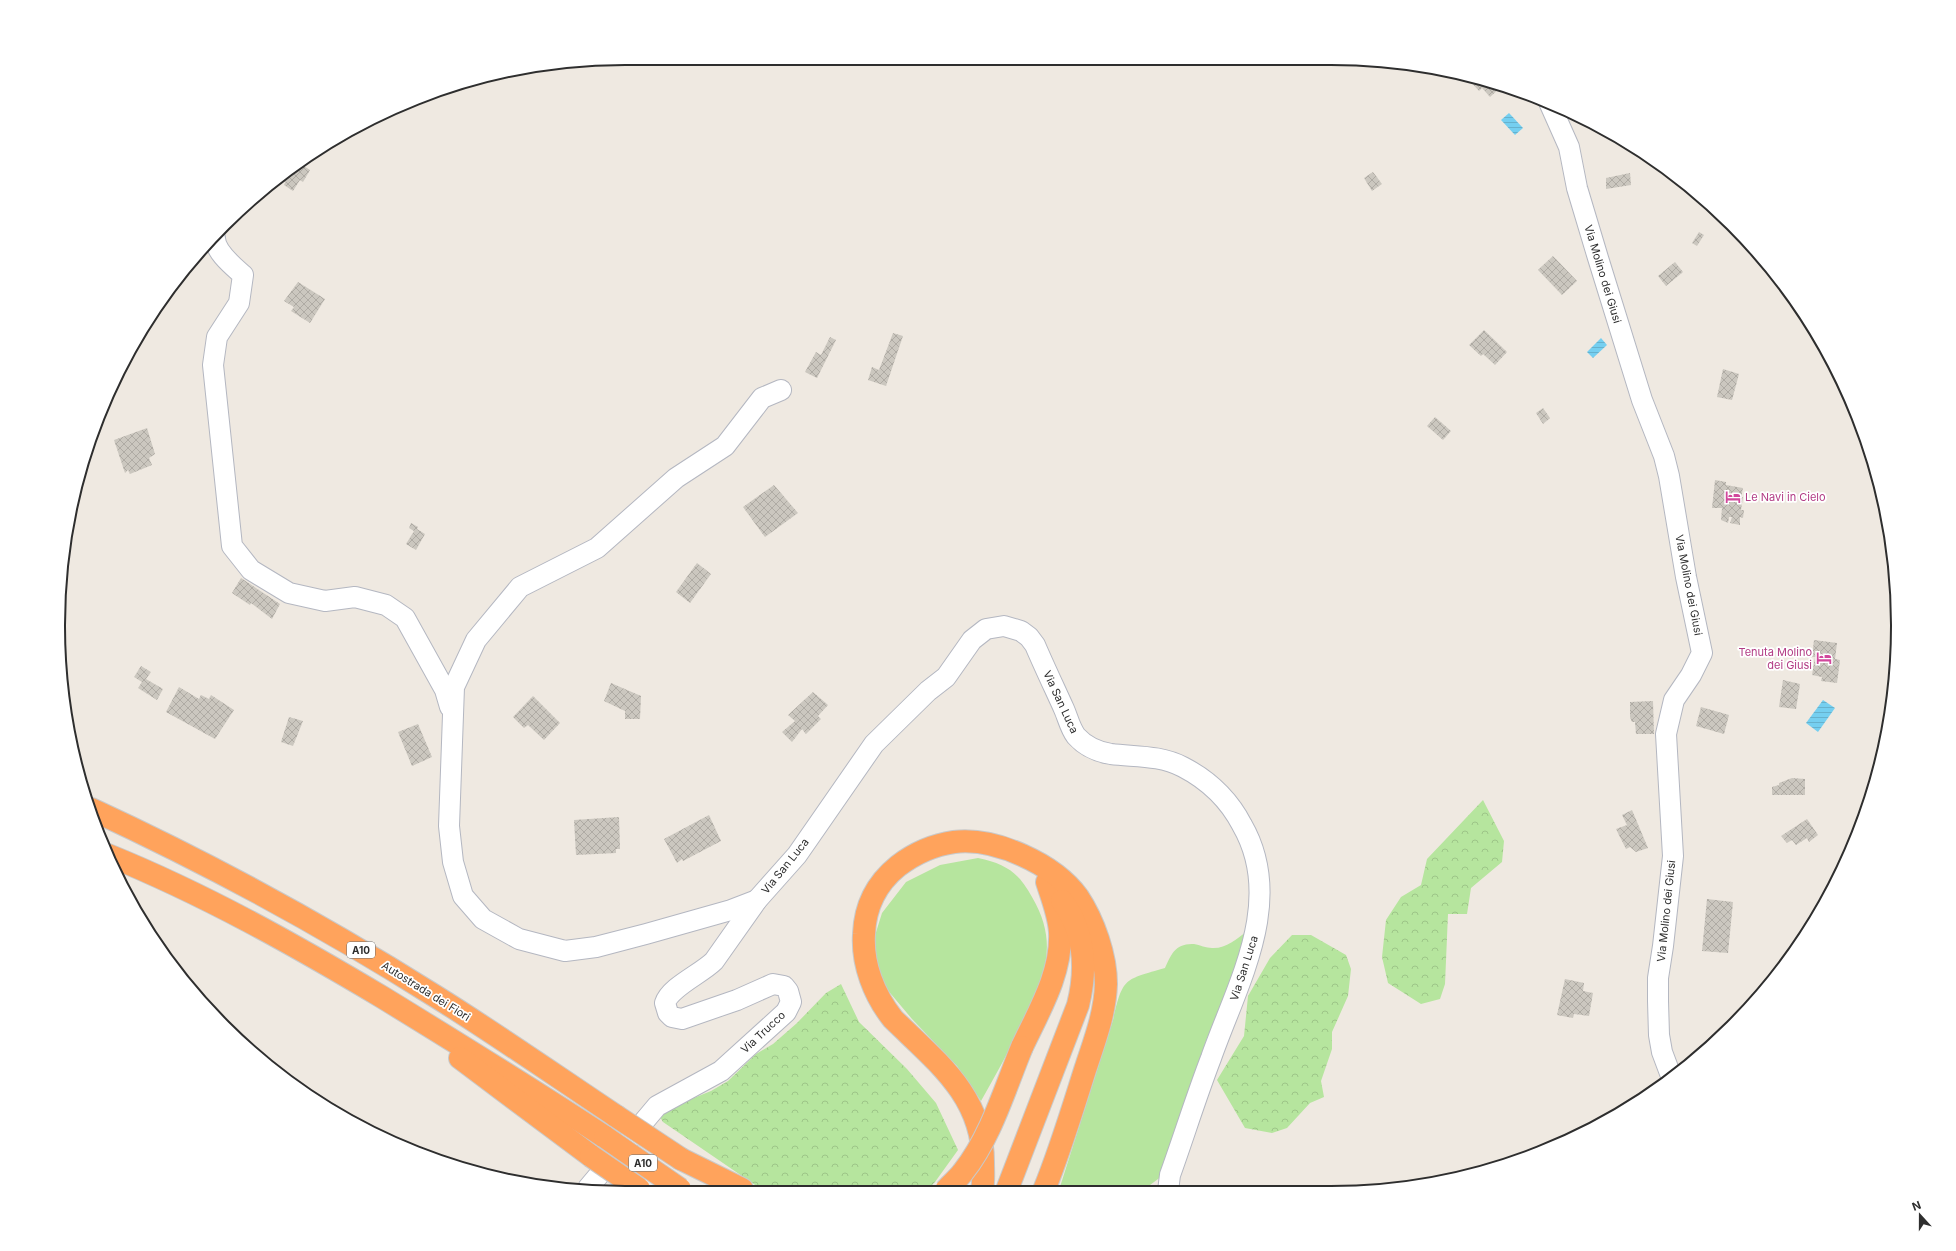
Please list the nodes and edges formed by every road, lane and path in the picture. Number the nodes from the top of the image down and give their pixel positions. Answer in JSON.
{"nodes":[{"id":1,"x":1554,"y":112,"type":"edge"},
{"id":2,"x":215,"y":244,"type":"edge"},
{"id":3,"x":781,"y":390,"type":"dead end"},
{"id":4,"x":453,"y":721,"type":"junction"},
{"id":5,"x":97,"y":812,"type":"edge"},
{"id":6,"x":1026,"y":857,"type":"junction"},
{"id":7,"x":117,"y":859,"type":"edge"},
{"id":8,"x":1047,"y":882,"type":"junction"},
{"id":9,"x":757,"y":900,"type":"junction"},
{"id":10,"x":418,"y":1019,"type":"junction"},
{"id":11,"x":1669,"y":1072,"type":"edge"},
{"id":12,"x":681,"y":1158,"type":"junction"},
{"id":13,"x":590,"y":1185,"type":"edge"},
{"id":14,"x":635,"y":1186,"type":"edge"},
{"id":15,"x":676,"y":1186,"type":"edge"},
{"id":16,"x":720,"y":1186,"type":"edge"},
{"id":17,"x":736,"y":1186,"type":"edge"},
{"id":18,"x":950,"y":1186,"type":"edge"},
{"id":19,"x":982,"y":1186,"type":"edge"},
{"id":20,"x":1009,"y":1186,"type":"edge"},
{"id":21,"x":1046,"y":1186,"type":"edge"},
{"id":22,"x":1169,"y":1186,"type":"edge"}],
"edges":[{"from":1,"to":11,"type":"street","name":"Via Molino dei Giusi"},
{"from":2,"to":4,"type":"street"},
{"from":3,"to":4,"type":"street"},
{"from":4,"to":9,"type":"street"},
{"from":5,"to":12,"type":"highway","name":"Autostrada dei Fiori","number":"A10","bridge":true},
{"from":6,"to":8,"type":"highway"},
{"from":6,"to":19,"type":"highway"},
{"from":6,"to":21,"type":"highway"},
{"from":7,"to":10,"type":"highway","number":"A10"},
{"from":8,"to":18,"type":"highway","bridge":true},
{"from":8,"to":20,"type":"highway"},
{"from":9,"to":13,"type":"street","name":"Via Trucco"},
{"from":9,"to":22,"type":"street","name":"Via San Luca"},
{"from":10,"to":14,"type":"highway","bridge":true},
{"from":10,"to":15,"type":"highway","number":"A10","bridge":true},
{"from":12,"to":16,"type":"highway","name":"Autostrada dei Fiori","number":"A10"},
{"from":12,"to":17,"type":"highway"}]}
